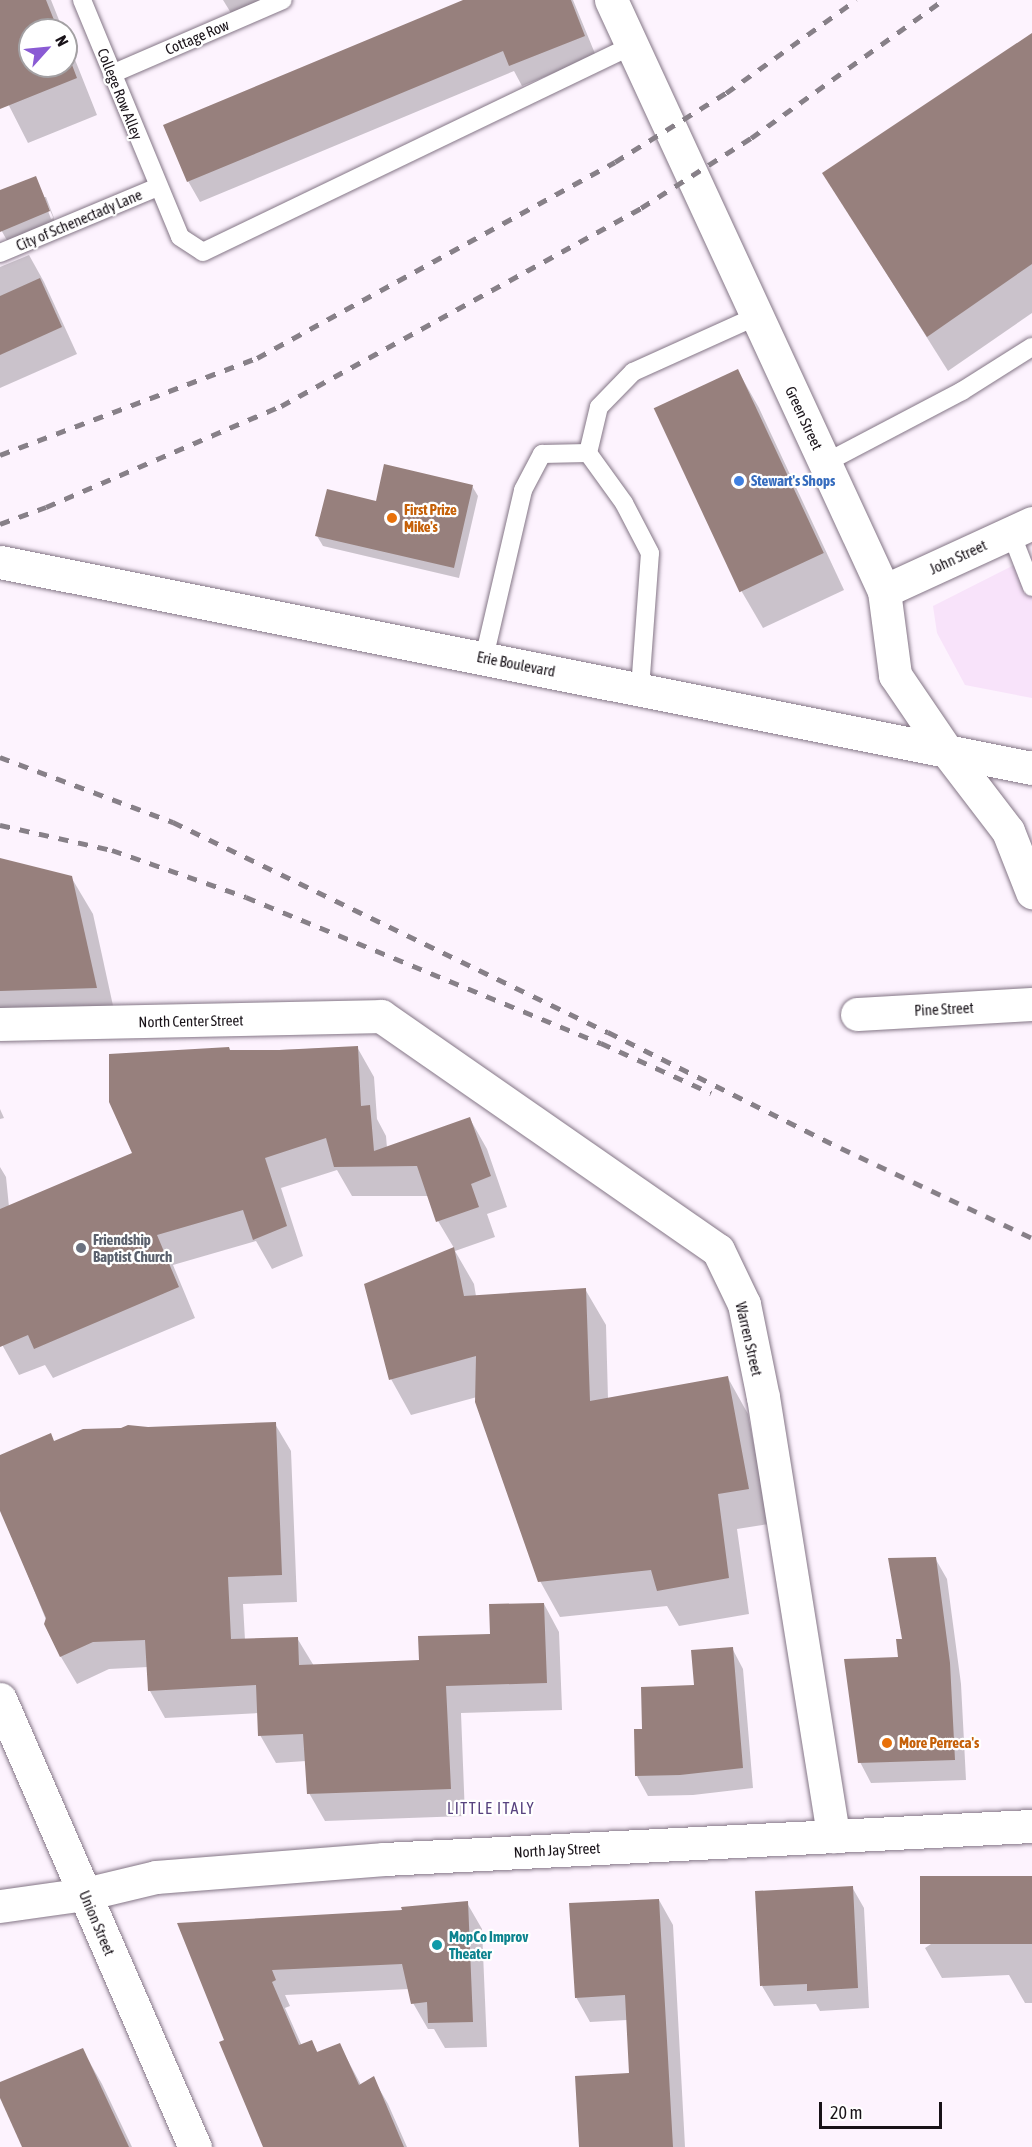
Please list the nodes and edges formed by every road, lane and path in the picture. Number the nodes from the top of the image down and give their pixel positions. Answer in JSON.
{"nodes":[{"id":1,"x":82,"y":0,"type":"edge"},
{"id":2,"x":283,"y":0,"type":"edge"},
{"id":3,"x":610,"y":0,"type":"edge"},
{"id":4,"x":632,"y":46,"type":"junction"},
{"id":5,"x":112,"y":74,"type":"junction"},
{"id":6,"x":158,"y":187,"type":"junction"},
{"id":7,"x":0,"y":253,"type":"edge"},
{"id":8,"x":757,"y":316,"type":"junction"},
{"id":9,"x":1032,"y":347,"type":"edge"},
{"id":10,"x":588,"y":453,"type":"junction"},
{"id":11,"x":825,"y":463,"type":"junction"},
{"id":12,"x":1022,"y":528,"type":"edge"},
{"id":13,"x":0,"y":562,"type":"edge"},
{"id":14,"x":1032,"y":587,"type":"edge"},
{"id":15,"x":884,"y":591,"type":"junction"},
{"id":16,"x":484,"y":658,"type":"junction"},
{"id":17,"x":640,"y":689,"type":"junction"},
{"id":18,"x":946,"y":750,"type":"junction"},
{"id":19,"x":1032,"y":768,"type":"edge"},
{"id":20,"x":1032,"y":892,"type":"edge"},
{"id":21,"x":1032,"y":1004,"type":"edge"},
{"id":22,"x":857,"y":1014,"type":"dead end"},
{"id":23,"x":381,"y":1016,"type":"joint"},
{"id":24,"x":0,"y":1024,"type":"edge"},
{"id":25,"x":1,"y":1704,"type":"edge"},
{"id":26,"x":1032,"y":1826,"type":"edge"},
{"id":27,"x":833,"y":1836,"type":"junction"},
{"id":28,"x":85,"y":1894,"type":"junction"},
{"id":29,"x":0,"y":1906,"type":"edge"},
{"id":30,"x":195,"y":2147,"type":"edge"}],
"edges":[{"from":1,"to":5,"type":"lane","name":"College Row Alley"},
{"from":2,"to":5,"type":"lane","name":"Cottage Row"},
{"from":3,"to":4,"type":"main road","name":"Green Street"},
{"from":4,"to":6,"type":"lane","name":"College Row Alley"},
{"from":4,"to":8,"type":"main road","name":"Green Street"},
{"from":5,"to":6,"type":"lane","name":"College Row Alley"},
{"from":6,"to":7,"type":"lane","name":"City of Schenectady Lane"},
{"from":8,"to":10,"type":"lane"},
{"from":8,"to":11,"type":"main road","name":"Green Street"},
{"from":9,"to":11,"type":"lane"},
{"from":10,"to":16,"type":"lane"},
{"from":10,"to":17,"type":"lane"},
{"from":11,"to":15,"type":"main road","name":"Green Street"},
{"from":12,"to":14,"type":"lane"},
{"from":12,"to":15,"type":"main road","name":"John Street"},
{"from":13,"to":16,"type":"main road","name":"Erie Boulevard"},
{"from":15,"to":18,"type":"main road","name":"Green Street"},
{"from":16,"to":17,"type":"main road","name":"Erie Boulevard"},
{"from":17,"to":18,"type":"main road","name":"Erie Boulevard"},
{"from":18,"to":19,"type":"main road","name":"Erie Boulevard"},
{"from":18,"to":20,"type":"main road","name":"Green Street"},
{"from":21,"to":22,"type":"main road","name":"Pine Street"},
{"from":23,"to":24,"type":"main road","name":"North Center Street"},
{"from":23,"to":27,"type":"main road","name":"Warren Street"},
{"from":25,"to":28,"type":"main road","name":"Union Street"},
{"from":26,"to":27,"type":"main road","name":"North Jay Street"},
{"from":27,"to":28,"type":"main road","name":"North Jay Street"},
{"from":28,"to":29,"type":"main road","name":"North Jay Street"},
{"from":28,"to":30,"type":"main road","name":"Union Street"}]}
